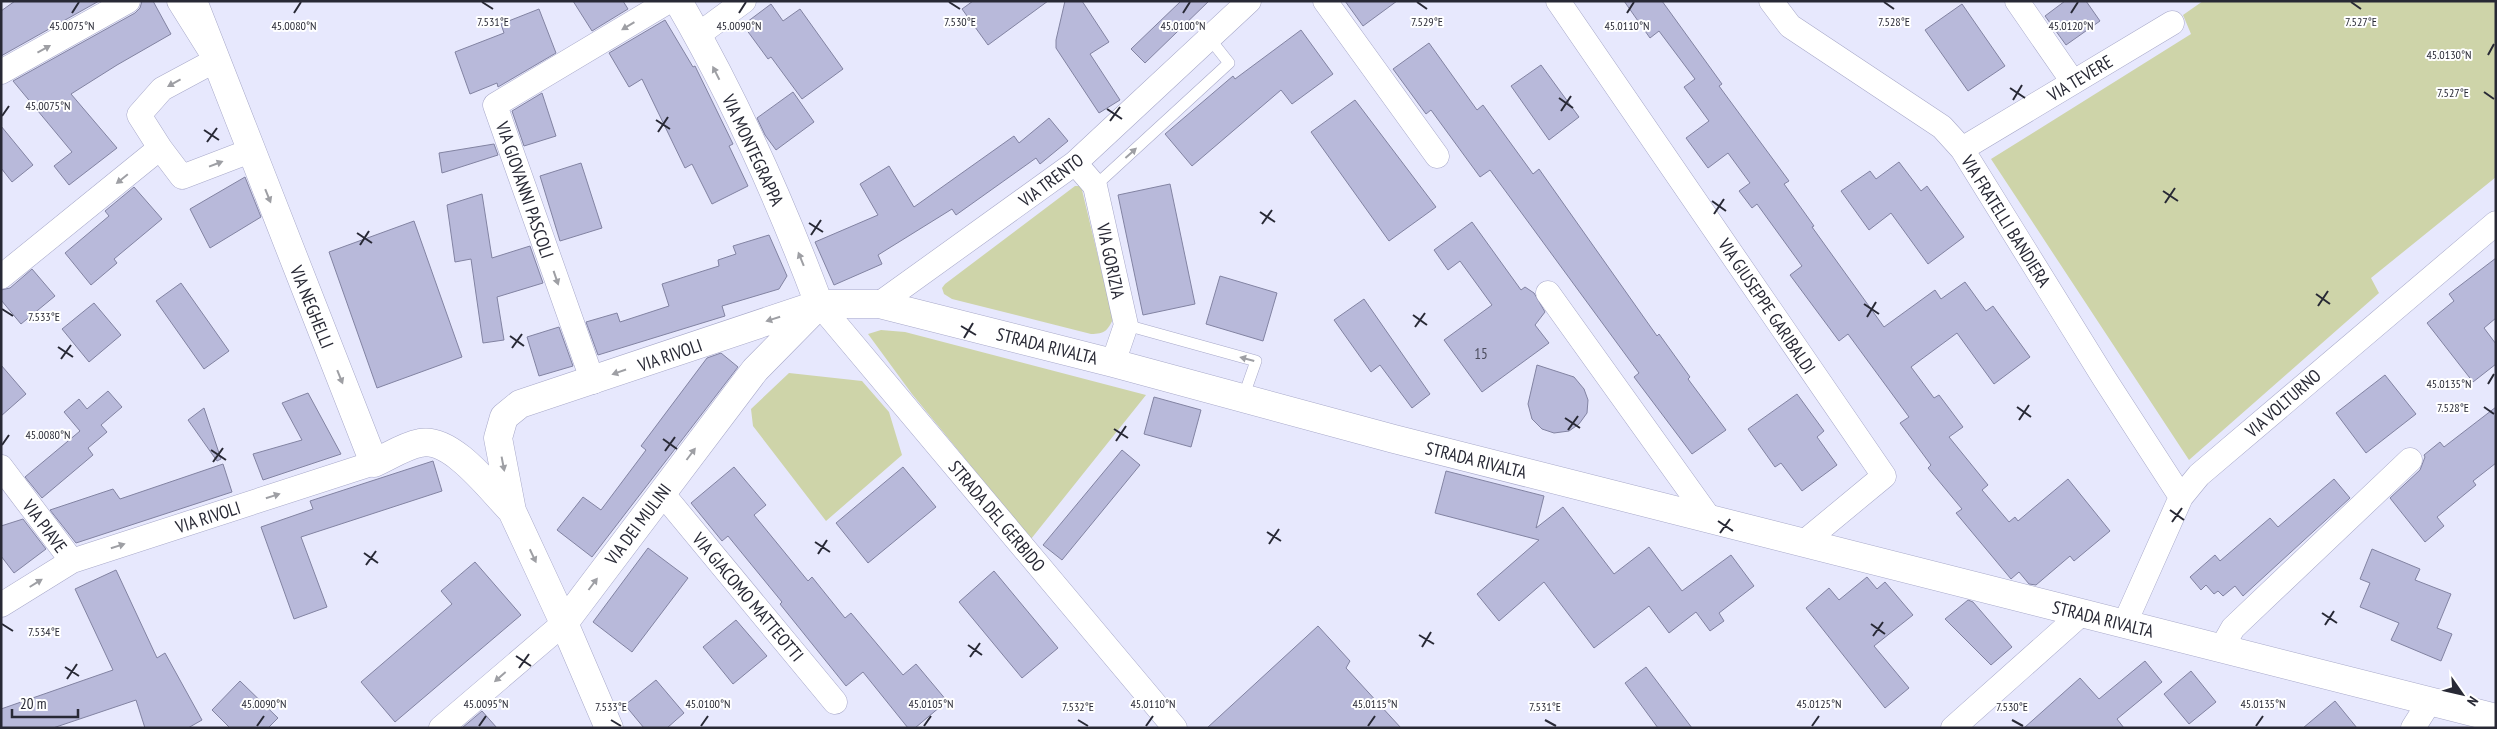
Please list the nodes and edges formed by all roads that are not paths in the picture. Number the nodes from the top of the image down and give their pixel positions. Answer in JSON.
{"nodes":[{"id":1,"x":128,"y":1,"type":"edge"},
{"id":2,"x":178,"y":1,"type":"edge"},
{"id":3,"x":193,"y":1,"type":"edge"},
{"id":4,"x":670,"y":1,"type":"edge"},
{"id":5,"x":678,"y":1,"type":"edge"},
{"id":6,"x":744,"y":1,"type":"edge"},
{"id":7,"x":1249,"y":1,"type":"edge"},
{"id":8,"x":1324,"y":1,"type":"edge"},
{"id":9,"x":1558,"y":1,"type":"edge"},
{"id":10,"x":1772,"y":1,"type":"edge"},
{"id":11,"x":2017,"y":1,"type":"edge"},
{"id":12,"x":2172,"y":23,"type":"dead end"},
{"id":13,"x":698,"y":35,"type":"junction"},
{"id":14,"x":1210,"y":39,"type":"junction"},
{"id":15,"x":216,"y":60,"type":"junction"},
{"id":16,"x":1,"y":72,"type":"edge"},
{"id":17,"x":2073,"y":82,"type":"junction"},
{"id":18,"x":160,"y":148,"type":"junction"},
{"id":19,"x":1962,"y":149,"type":"junction"},
{"id":20,"x":250,"y":151,"type":"junction"},
{"id":21,"x":1437,"y":156,"type":"dead end"},
{"id":22,"x":1076,"y":164,"type":"junction"},
{"id":23,"x":1095,"y":186,"type":"junction"},
{"id":24,"x":2496,"y":223,"type":"edge"},
{"id":25,"x":1,"y":277,"type":"edge"},
{"id":26,"x":1548,"y":293,"type":"dead end"},
{"id":27,"x":819,"y":304,"type":"junction"},
{"id":28,"x":879,"y":304,"type":"junction"},
{"id":29,"x":1126,"y":325,"type":"junction"},
{"id":30,"x":1113,"y":363,"type":"junction"},
{"id":31,"x":593,"y":382,"type":"junction"},
{"id":32,"x":1243,"y":398,"type":"junction"},
{"id":33,"x":2410,"y":460,"type":"dead end"},
{"id":34,"x":374,"y":463,"type":"junction"},
{"id":35,"x":1,"y":467,"type":"edge"},
{"id":36,"x":662,"y":493,"type":"junction"},
{"id":37,"x":2181,"y":497,"type":"junction"},
{"id":38,"x":512,"y":511,"type":"junction"},
{"id":39,"x":1710,"y":519,"type":"junction"},
{"id":40,"x":1803,"y":543,"type":"junction"},
{"id":41,"x":72,"y":562,"type":"junction"},
{"id":42,"x":1,"y":606,"type":"edge"},
{"id":43,"x":2081,"y":614,"type":"junction"},
{"id":44,"x":564,"y":622,"type":"junction"},
{"id":45,"x":2124,"y":625,"type":"junction"},
{"id":46,"x":2221,"y":649,"type":"junction"},
{"id":47,"x":2430,"y":701,"type":"junction"},
{"id":48,"x":835,"y":702,"type":"dead end"},
{"id":49,"x":2496,"y":718,"type":"edge"},
{"id":50,"x":1171,"y":726,"type":"edge"},
{"id":51,"x":441,"y":728,"type":"edge"},
{"id":52,"x":609,"y":728,"type":"edge"},
{"id":53,"x":1953,"y":728,"type":"edge"},
{"id":54,"x":2413,"y":728,"type":"edge"}],
"edges":[{"from":16,"to":1,"type":"street","one_way":true},
{"from":2,"to":15,"type":"street"},
{"from":3,"to":15,"type":"street","name":"VIA NEGHELLI"},
{"from":4,"to":31,"type":"street","name":"VIA GIOVANNI PASCOLI","one_way":true},
{"from":5,"to":13,"type":"street","name":"VIA MONTEGRAPPA"},
{"from":6,"to":13,"type":"street"},
{"from":7,"to":14,"type":"street","name":"VIA TRENTO"},
{"from":8,"to":21,"type":"street"},
{"from":9,"to":40,"type":"street","name":"VIA GIUSEPPE GARIBALDI"},
{"from":10,"to":19,"type":"street","name":"VIA FRATELLI BANDIERA"},
{"from":11,"to":17,"type":"street"},
{"from":12,"to":17,"type":"street","name":"VIA TEVERE"},
{"from":27,"to":13,"type":"street","name":"VIA MONTEGRAPPA","one_way":true},
{"from":14,"to":22,"type":"street","name":"VIA TRENTO"},
{"from":23,"to":14,"type":"lane","name":"VIA TRENTO","one_way":true},
{"from":15,"to":18,"type":"street","one_way":true},
{"from":15,"to":20,"type":"street","name":"VIA NEGHELLI"},
{"from":17,"to":19,"type":"street","name":"VIA TEVERE"},
{"from":18,"to":20,"type":"street","one_way":true},
{"from":18,"to":25,"type":"street","one_way":true},
{"from":19,"to":37,"type":"street","name":"VIA FRATELLI BANDIERA"},
{"from":20,"to":34,"type":"street","name":"VIA NEGHELLI","one_way":true},
{"from":22,"to":23,"type":"street","name":"VIA GORIZIA"},
{"from":22,"to":28,"type":"street","name":"VIA TRENTO"},
{"from":23,"to":29,"type":"street","name":"VIA GORIZIA"},
{"from":24,"to":37,"type":"street","name":"VIA VOLTURNO"},
{"from":26,"to":39,"type":"street"},
{"from":27,"to":28,"type":"street","name":"STRADA RIVALTA"},
{"from":27,"to":31,"type":"street","name":"VIA RIVOLI","one_way":true},
{"from":36,"to":27,"type":"street","name":"VIA DEI MULINI","one_way":true},
{"from":27,"to":50,"type":"street","name":"STRADA DEL GERBIDO"},
{"from":28,"to":30,"type":"street","name":"STRADA RIVALTA"},
{"from":29,"to":30,"type":"street"},
{"from":32,"to":29,"type":"lane","one_way":true},
{"from":30,"to":32,"type":"street","name":"STRADA RIVALTA"},
{"from":31,"to":38,"type":"street","name":"VIA RIVOLI","one_way":true},
{"from":32,"to":39,"type":"street","name":"STRADA RIVALTA"},
{"from":33,"to":46,"type":"street"},
{"from":34,"to":38,"type":"street","name":"VIA RIVOLI"},
{"from":41,"to":34,"type":"street","name":"VIA RIVOLI","one_way":true},
{"from":35,"to":41,"type":"street","name":"VIA PIAVE"},
{"from":44,"to":36,"type":"street","name":"VIA DEI MULINI","one_way":true},
{"from":36,"to":48,"type":"street","name":"VIA GIACOMO MATTEOTTI"},
{"from":37,"to":45,"type":"street","name":"VIA VOLTURNO"},
{"from":38,"to":44,"type":"street","one_way":true},
{"from":39,"to":40,"type":"street","name":"STRADA RIVALTA"},
{"from":40,"to":43,"type":"street","name":"STRADA RIVALTA"},
{"from":42,"to":41,"type":"street","name":"VIA RIVOLI","one_way":true},
{"from":43,"to":45,"type":"street","name":"STRADA RIVALTA"},
{"from":43,"to":53,"type":"street"},
{"from":44,"to":51,"type":"street","name":"VIA DEI MULINI","one_way":true},
{"from":44,"to":52,"type":"street"},
{"from":45,"to":46,"type":"street","name":"STRADA RIVALTA"},
{"from":46,"to":47,"type":"street","name":"STRADA RIVALTA"},
{"from":47,"to":49,"type":"street","name":"STRADA RIVALTA"},
{"from":47,"to":54,"type":"street"}]}
